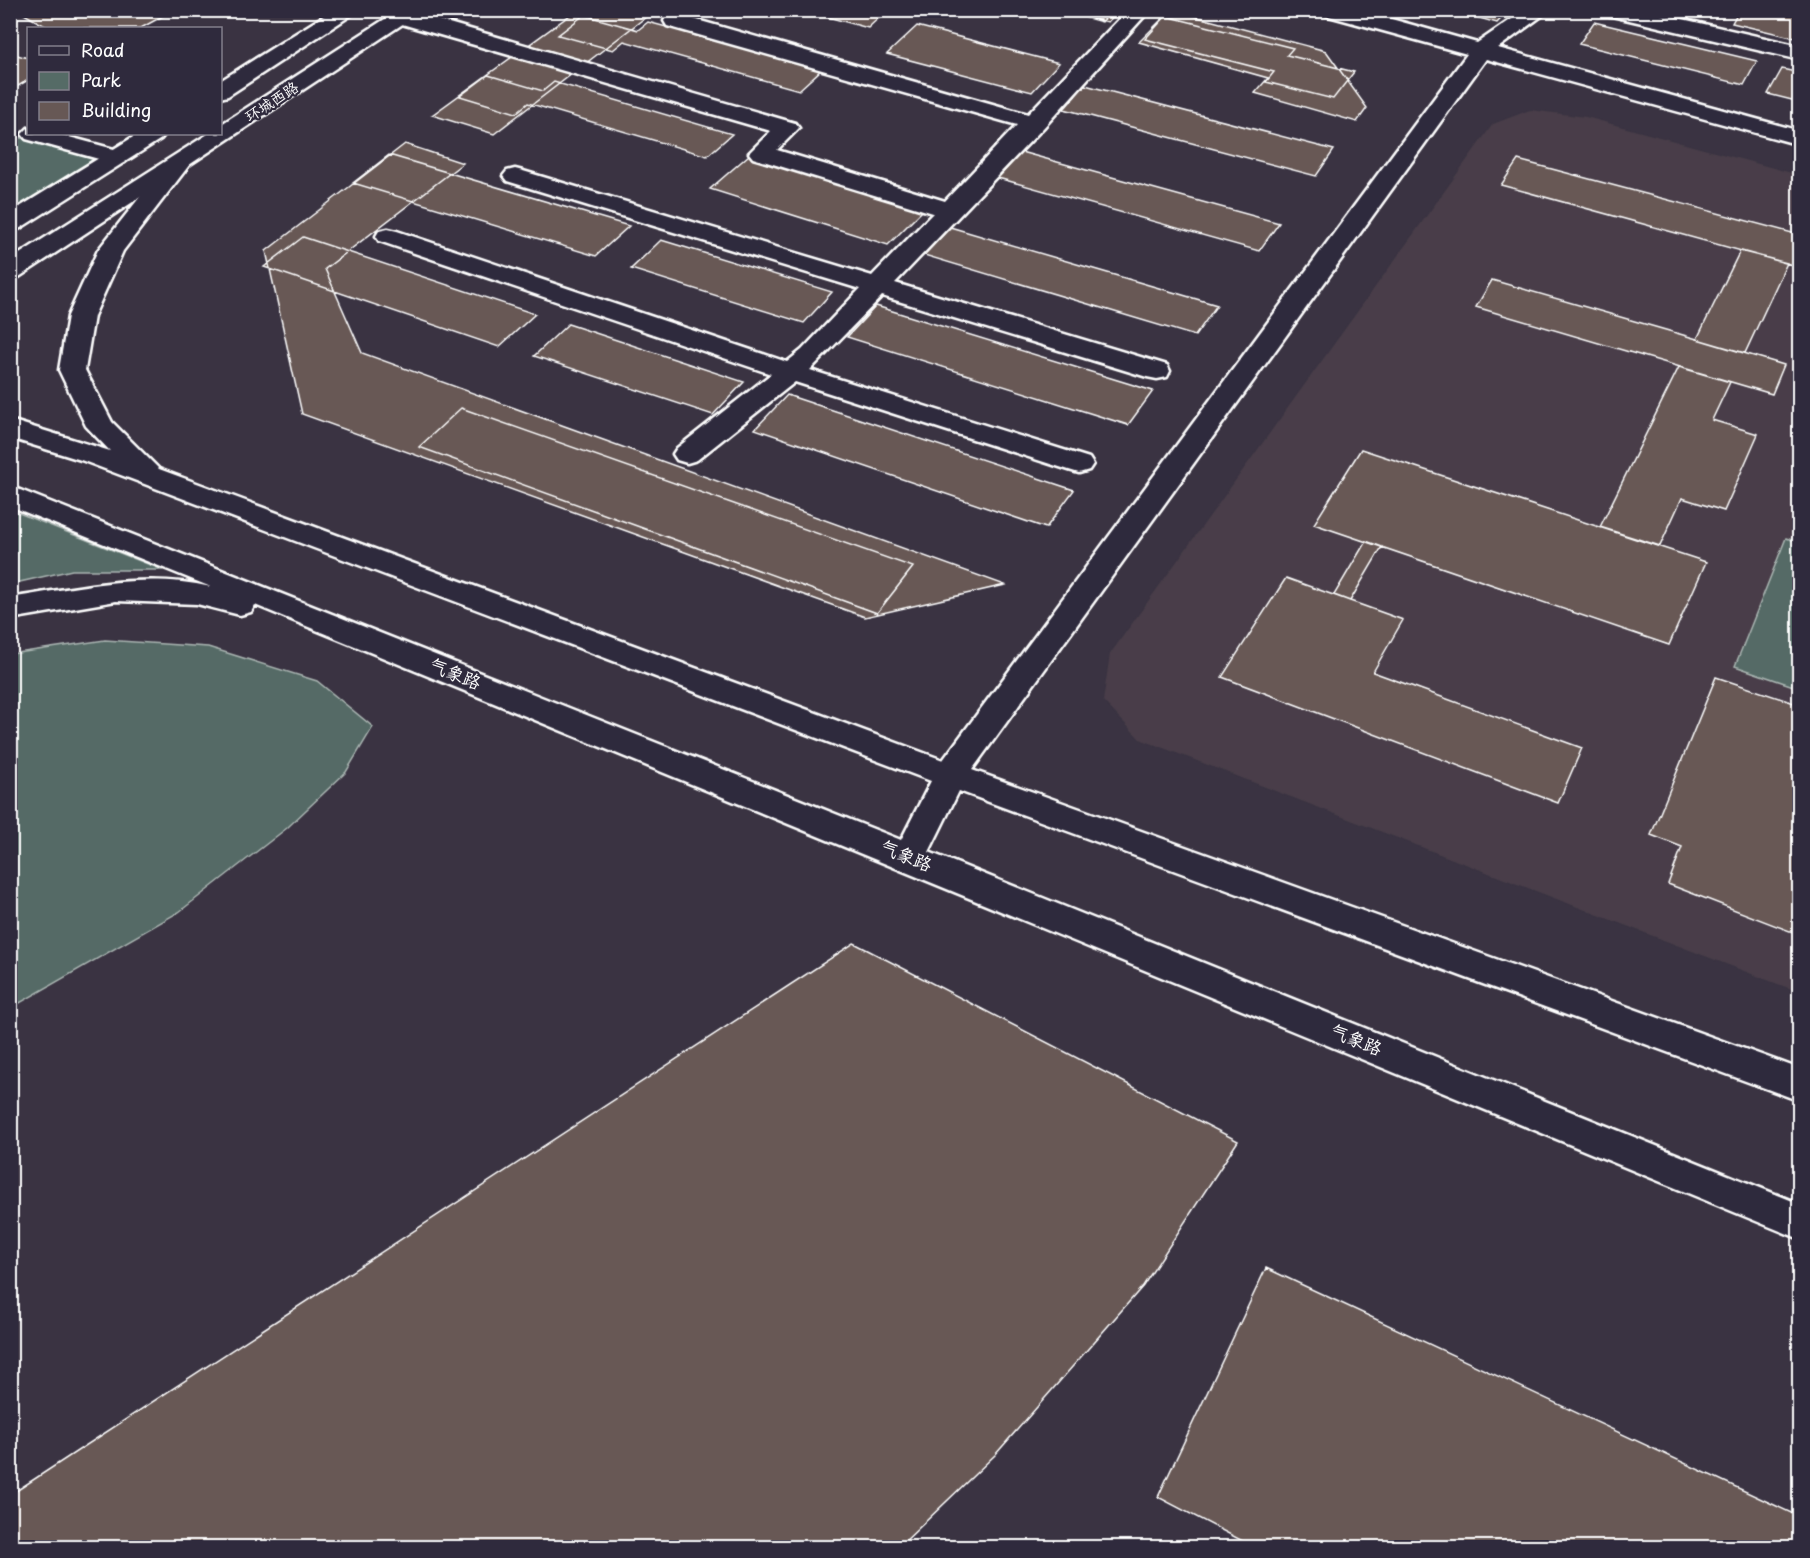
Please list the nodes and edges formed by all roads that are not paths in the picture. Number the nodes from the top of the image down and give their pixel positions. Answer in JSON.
{"nodes":[{"id":1,"x":349,"y":10,"type":"edge"},
{"id":2,"x":1140,"y":10,"type":"edge"},
{"id":3,"x":1333,"y":10,"type":"edge"},
{"id":4,"x":1540,"y":10,"type":"edge"},
{"id":5,"x":1611,"y":10,"type":"edge"},
{"id":6,"x":408,"y":14,"type":"edge"},
{"id":7,"x":675,"y":21,"type":"dead end"},
{"id":8,"x":1480,"y":51,"type":"junction"},
{"id":9,"x":1800,"y":53,"type":"edge"},
{"id":10,"x":222,"y":90,"type":"edge"},
{"id":11,"x":1035,"y":123,"type":"junction"},
{"id":12,"x":10,"y":128,"type":"edge"},
{"id":13,"x":27,"y":132,"type":"edge"},
{"id":14,"x":38,"y":135,"type":"edge"},
{"id":15,"x":151,"y":135,"type":"edge"},
{"id":16,"x":222,"y":135,"type":"edge"},
{"id":17,"x":222,"y":135,"type":"edge"},
{"id":18,"x":1800,"y":138,"type":"edge"},
{"id":19,"x":117,"y":157,"type":"junction"},
{"id":20,"x":177,"y":164,"type":"junction"},
{"id":21,"x":515,"y":176,"type":"dead end"},
{"id":22,"x":951,"y":211,"type":"junction"},
{"id":23,"x":10,"y":224,"type":"edge"},
{"id":24,"x":388,"y":236,"type":"dead end"},
{"id":25,"x":10,"y":272,"type":"edge"},
{"id":26,"x":878,"y":286,"type":"junction"},
{"id":27,"x":1157,"y":371,"type":"dead end"},
{"id":28,"x":790,"y":372,"type":"junction"},
{"id":29,"x":10,"y":429,"type":"edge"},
{"id":30,"x":687,"y":454,"type":"dead end"},
{"id":31,"x":1079,"y":464,"type":"dead end"},
{"id":32,"x":155,"y":478,"type":"junction"},
{"id":33,"x":10,"y":495,"type":"edge"},
{"id":34,"x":10,"y":609,"type":"edge"},
{"id":35,"x":340,"y":628,"type":"junction"},
{"id":36,"x":950,"y":775,"type":"junction"},
{"id":37,"x":909,"y":858,"type":"junction"},
{"id":38,"x":1800,"y":1085,"type":"edge"},
{"id":39,"x":1800,"y":1222,"type":"edge"}],
"edges":[{"from":1,"to":10,"type":"street"},
{"from":2,"to":11,"type":"street"},
{"from":3,"to":8,"type":"street"},
{"from":4,"to":8,"type":"street"},
{"from":5,"to":9,"type":"street"},
{"from":6,"to":17,"type":"street","name":"环城西路"},
{"from":6,"to":22,"type":"street"},
{"from":7,"to":11,"type":"street"},
{"from":8,"to":18,"type":"street"},
{"from":8,"to":36,"type":"street"},
{"from":11,"to":22,"type":"street"},
{"from":12,"to":13,"type":"street"},
{"from":14,"to":19,"type":"street"},
{"from":15,"to":19,"type":"street"},
{"from":16,"to":20,"type":"street","name":"环城西路"},
{"from":19,"to":23,"type":"street"},
{"from":20,"to":25,"type":"street","name":"环城西路"},
{"from":20,"to":32,"type":"street"},
{"from":21,"to":26,"type":"street"},
{"from":22,"to":26,"type":"street"},
{"from":24,"to":28,"type":"street"},
{"from":26,"to":27,"type":"street"},
{"from":26,"to":28,"type":"street"},
{"from":28,"to":30,"type":"street"},
{"from":28,"to":31,"type":"street"},
{"from":29,"to":32,"type":"street"},
{"from":32,"to":36,"type":"street"},
{"from":33,"to":35,"type":"street","name":"气象路"},
{"from":34,"to":35,"type":"street"},
{"from":35,"to":37,"type":"street","name":"气象路"},
{"from":36,"to":37,"type":"street"},
{"from":36,"to":38,"type":"street"},
{"from":37,"to":39,"type":"street","name":"气象路"}]}
